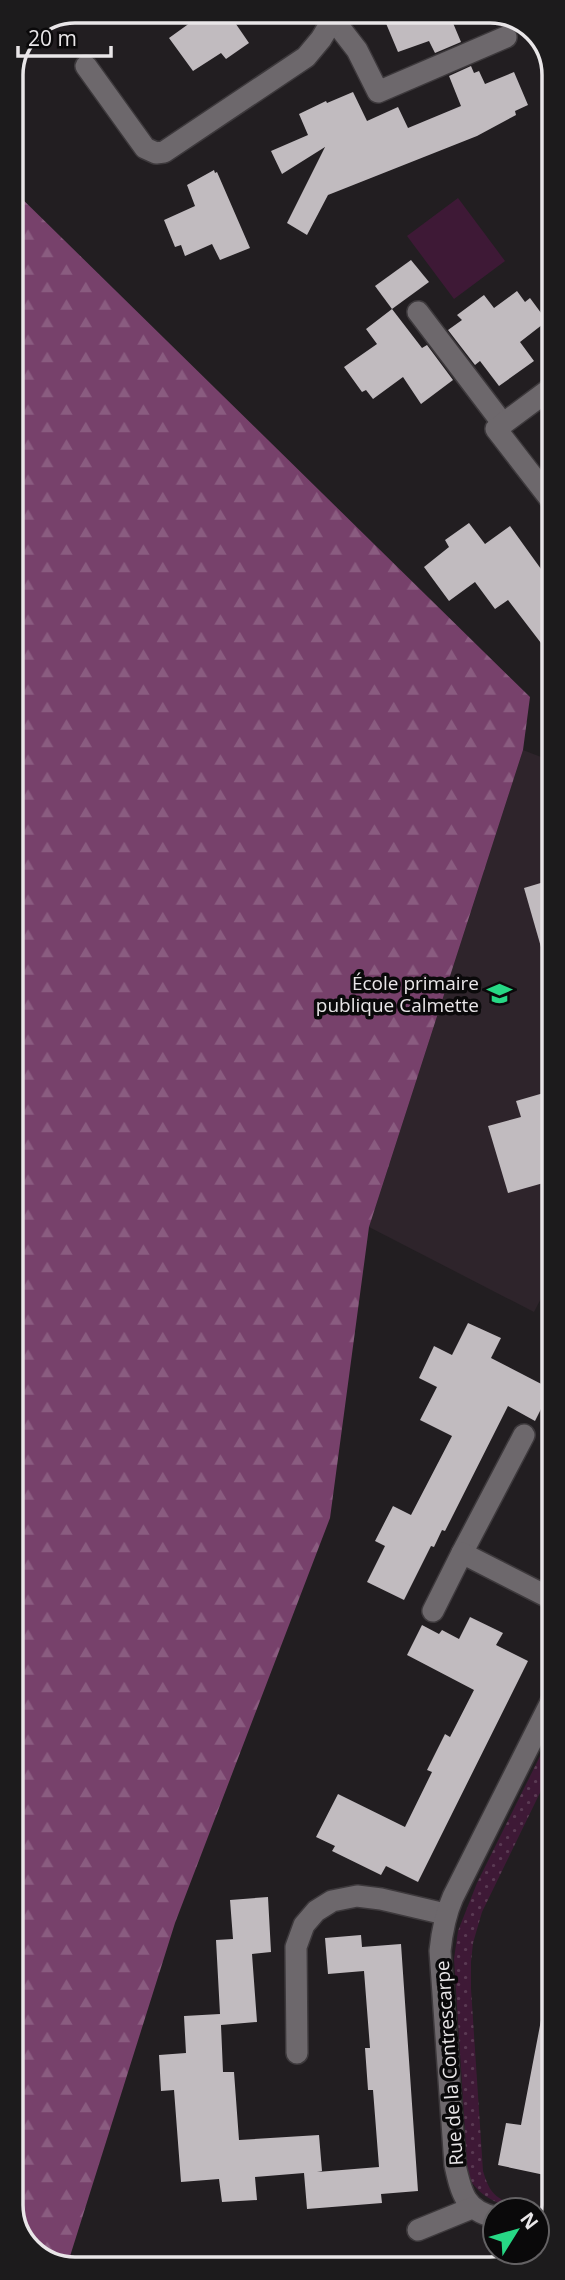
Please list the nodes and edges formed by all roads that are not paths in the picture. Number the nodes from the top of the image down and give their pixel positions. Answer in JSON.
{"nodes":[{"id":1,"x":330,"y":23,"type":"edge"},
{"id":2,"x":340,"y":23,"type":"edge"},
{"id":3,"x":506,"y":37,"type":"dead end"},
{"id":4,"x":86,"y":66,"type":"dead end"},
{"id":5,"x":418,"y":312,"type":"dead end"},
{"id":6,"x":542,"y":395,"type":"edge"},
{"id":7,"x":503,"y":424,"type":"junction"},
{"id":8,"x":542,"y":488,"type":"edge"},
{"id":9,"x":524,"y":1435,"type":"dead end"},
{"id":10,"x":463,"y":1553,"type":"junction"},
{"id":11,"x":542,"y":1595,"type":"edge"},
{"id":12,"x":433,"y":1611,"type":"dead end"},
{"id":13,"x":542,"y":1720,"type":"edge"},
{"id":14,"x":446,"y":1914,"type":"junction"},
{"id":15,"x":297,"y":2053,"type":"dead end"},
{"id":16,"x":472,"y":2208,"type":"junction"},
{"id":17,"x":481,"y":2213,"type":"edge"},
{"id":18,"x":418,"y":2230,"type":"dead end"}],
"edges":[{"from":1,"to":4,"type":"street"},
{"from":2,"to":3,"type":"street"},
{"from":5,"to":7,"type":"street"},
{"from":6,"to":7,"type":"street"},
{"from":7,"to":8,"type":"street"},
{"from":9,"to":10,"type":"street"},
{"from":10,"to":11,"type":"street"},
{"from":10,"to":12,"type":"street"},
{"from":13,"to":14,"type":"street","name":"Rue de la Contrescarpe"},
{"from":14,"to":15,"type":"street"},
{"from":14,"to":16,"type":"street","name":"Rue de la Contrescarpe"},
{"from":16,"to":17,"type":"street"},
{"from":16,"to":18,"type":"street"}]}
